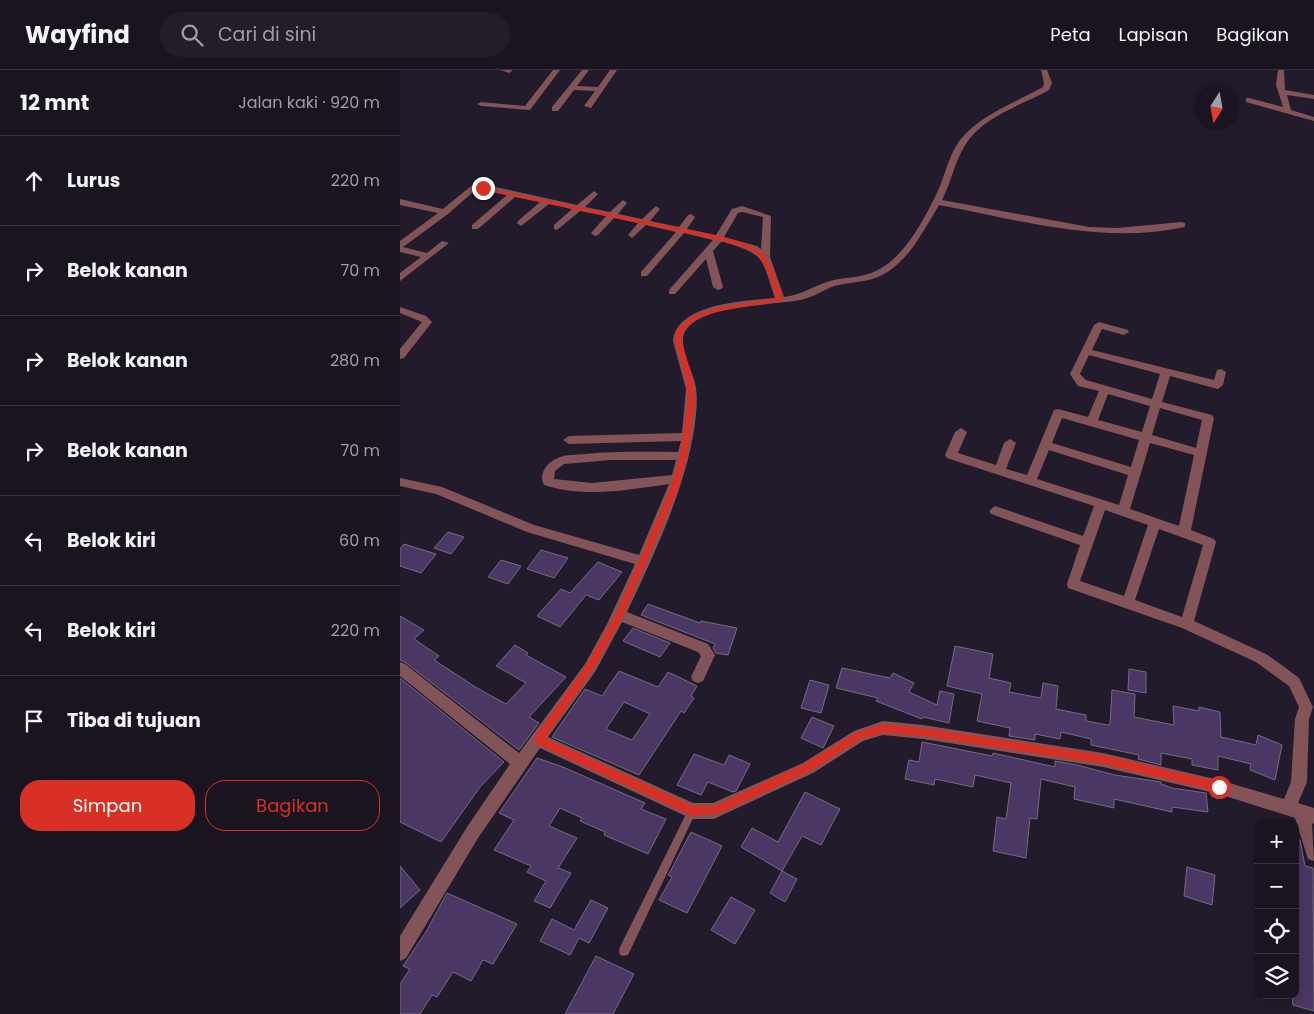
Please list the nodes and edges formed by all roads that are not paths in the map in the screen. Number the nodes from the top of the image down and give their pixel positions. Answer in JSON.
{"nodes":[{"id":1,"x":504,"y":70,"type":"edge"},
{"id":2,"x":557,"y":70,"type":"edge"},
{"id":3,"x":586,"y":70,"type":"edge"},
{"id":4,"x":614,"y":70,"type":"edge"},
{"id":5,"x":1044,"y":70,"type":"edge"},
{"id":6,"x":1281,"y":70,"type":"edge"},
{"id":7,"x":509,"y":71,"type":"edge"},
{"id":8,"x":572,"y":88,"type":"junction"},
{"id":9,"x":600,"y":89,"type":"junction"},
{"id":10,"x":1282,"y":92,"type":"junction"},
{"id":11,"x":505,"y":98,"type":"dead end"},
{"id":12,"x":1314,"y":98,"type":"edge"},
{"id":13,"x":1249,"y":100,"type":"dead end"},
{"id":14,"x":480,"y":104,"type":"dead end"},
{"id":15,"x":498,"y":105,"type":"junction"},
{"id":16,"x":588,"y":106,"type":"dead end"},
{"id":17,"x":555,"y":109,"type":"dead end"},
{"id":18,"x":1288,"y":111,"type":"junction"},
{"id":19,"x":1314,"y":119,"type":"edge"},
{"id":20,"x":513,"y":194,"type":"junction"},
{"id":21,"x":594,"y":194,"type":"dead end"},
{"id":22,"x":547,"y":201,"type":"junction"},
{"id":23,"x":400,"y":202,"type":"edge"},
{"id":24,"x":937,"y":202,"type":"junction"},
{"id":25,"x":623,"y":203,"type":"dead end"},
{"id":26,"x":411,"y":205,"type":"junction"},
{"id":27,"x":579,"y":208,"type":"junction"},
{"id":28,"x":656,"y":209,"type":"dead end"},
{"id":29,"x":444,"y":212,"type":"junction"},
{"id":30,"x":400,"y":213,"type":"edge"},
{"id":31,"x":612,"y":214,"type":"junction"},
{"id":32,"x":691,"y":217,"type":"dead end"},
{"id":33,"x":645,"y":222,"type":"junction"},
{"id":34,"x":521,"y":223,"type":"dead end"},
{"id":35,"x":1182,"y":225,"type":"dead end"},
{"id":36,"x":475,"y":227,"type":"dead end"},
{"id":37,"x":557,"y":227,"type":"dead end"},
{"id":38,"x":682,"y":230,"type":"junction"},
{"id":39,"x":595,"y":233,"type":"dead end"},
{"id":40,"x":632,"y":235,"type":"dead end"},
{"id":41,"x":719,"y":238,"type":"junction"},
{"id":42,"x":445,"y":243,"type":"dead end"},
{"id":43,"x":400,"y":247,"type":"edge"},
{"id":44,"x":708,"y":250,"type":"junction"},
{"id":45,"x":428,"y":256,"type":"junction"},
{"id":46,"x":765,"y":257,"type":"junction"},
{"id":47,"x":644,"y":274,"type":"dead end"},
{"id":48,"x":400,"y":278,"type":"edge"},
{"id":49,"x":718,"y":287,"type":"dead end"},
{"id":50,"x":672,"y":292,"type":"dead end"},
{"id":51,"x":780,"y":300,"type":"junction"},
{"id":52,"x":400,"y":310,"type":"edge"},
{"id":53,"x":1124,"y":332,"type":"dead end"},
{"id":54,"x":1085,"y":351,"type":"junction"},
{"id":55,"x":400,"y":356,"type":"edge"},
{"id":56,"x":1166,"y":372,"type":"junction"},
{"id":57,"x":1221,"y":372,"type":"dead end"},
{"id":58,"x":1104,"y":390,"type":"junction"},
{"id":59,"x":1156,"y":404,"type":"junction"},
{"id":60,"x":1091,"y":423,"type":"junction"},
{"id":61,"x":961,"y":432,"type":"dead end"},
{"id":62,"x":686,"y":437,"type":"junction"},
{"id":63,"x":1146,"y":439,"type":"junction"},
{"id":64,"x":569,"y":440,"type":"dead end"},
{"id":65,"x":1010,"y":443,"type":"dead end"},
{"id":66,"x":1045,"y":445,"type":"junction"},
{"id":67,"x":1201,"y":453,"type":"junction"},
{"id":68,"x":684,"y":456,"type":"junction"},
{"id":69,"x":1000,"y":470,"type":"junction"},
{"id":70,"x":1135,"y":473,"type":"junction"},
{"id":71,"x":676,"y":479,"type":"junction"},
{"id":72,"x":1032,"y":480,"type":"junction"},
{"id":73,"x":400,"y":482,"type":"edge"},
{"id":74,"x":1101,"y":504,"type":"junction"},
{"id":75,"x":995,"y":511,"type":"dead end"},
{"id":76,"x":1123,"y":511,"type":"junction"},
{"id":77,"x":1155,"y":522,"type":"junction"},
{"id":78,"x":1184,"y":533,"type":"junction"},
{"id":79,"x":1087,"y":542,"type":"junction"},
{"id":80,"x":643,"y":561,"type":"junction"},
{"id":81,"x":1128,"y":603,"type":"junction"},
{"id":82,"x":619,"y":616,"type":"junction"},
{"id":83,"x":1187,"y":624,"type":"junction"},
{"id":84,"x":400,"y":668,"type":"edge"},
{"id":85,"x":698,"y":677,"type":"dead end"},
{"id":86,"x":538,"y":740,"type":"junction"},
{"id":87,"x":520,"y":763,"type":"junction"},
{"id":88,"x":692,"y":811,"type":"junction"},
{"id":89,"x":1301,"y":811,"type":"edge"},
{"id":90,"x":1314,"y":853,"type":"edge"},
{"id":91,"x":624,"y":950,"type":"dead end"},
{"id":92,"x":400,"y":952,"type":"edge"}],
"edges":[{"from":1,"to":7,"type":"street"},
{"from":2,"to":15,"type":"street"},
{"from":3,"to":8,"type":"street"},
{"from":4,"to":9,"type":"street"},
{"from":5,"to":24,"type":"street"},
{"from":6,"to":10,"type":"street"},
{"from":8,"to":9,"type":"street"},
{"from":8,"to":17,"type":"street"},
{"from":9,"to":16,"type":"street"},
{"from":10,"to":12,"type":"street"},
{"from":10,"to":18,"type":"street"},
{"from":11,"to":15,"type":"street"},
{"from":13,"to":18,"type":"street"},
{"from":14,"to":15,"type":"street"},
{"from":18,"to":19,"type":"street"},
{"from":20,"to":22,"type":"street"},
{"from":20,"to":29,"type":"street"},
{"from":20,"to":36,"type":"street"},
{"from":21,"to":27,"type":"street"},
{"from":22,"to":27,"type":"street"},
{"from":22,"to":34,"type":"street"},
{"from":23,"to":26,"type":"street"},
{"from":24,"to":35,"type":"street"},
{"from":24,"to":51,"type":"street"},
{"from":25,"to":31,"type":"street"},
{"from":26,"to":29,"type":"street"},
{"from":26,"to":30,"type":"street"},
{"from":27,"to":31,"type":"street"},
{"from":27,"to":37,"type":"street"},
{"from":28,"to":33,"type":"street"},
{"from":29,"to":43,"type":"street"},
{"from":31,"to":33,"type":"street"},
{"from":31,"to":39,"type":"street"},
{"from":32,"to":38,"type":"street"},
{"from":33,"to":38,"type":"street"},
{"from":33,"to":40,"type":"street"},
{"from":38,"to":41,"type":"street"},
{"from":38,"to":47,"type":"street"},
{"from":41,"to":44,"type":"street"},
{"from":41,"to":46,"type":"street"},
{"from":41,"to":46,"type":"street"},
{"from":42,"to":45,"type":"street"},
{"from":43,"to":45,"type":"street"},
{"from":44,"to":49,"type":"street"},
{"from":44,"to":50,"type":"street"},
{"from":45,"to":48,"type":"street"},
{"from":46,"to":51,"type":"street"},
{"from":51,"to":62,"type":"street"},
{"from":52,"to":55,"type":"street"},
{"from":53,"to":54,"type":"street"},
{"from":54,"to":56,"type":"street"},
{"from":54,"to":58,"type":"street"},
{"from":56,"to":57,"type":"street"},
{"from":56,"to":59,"type":"street"},
{"from":58,"to":59,"type":"street"},
{"from":58,"to":60,"type":"street"},
{"from":59,"to":63,"type":"street"},
{"from":59,"to":67,"type":"street"},
{"from":60,"to":63,"type":"street"},
{"from":60,"to":66,"type":"street"},
{"from":61,"to":69,"type":"street"},
{"from":62,"to":64,"type":"street"},
{"from":62,"to":68,"type":"street"},
{"from":63,"to":67,"type":"street"},
{"from":63,"to":70,"type":"street"},
{"from":65,"to":69,"type":"street"},
{"from":66,"to":70,"type":"street"},
{"from":66,"to":72,"type":"street"},
{"from":67,"to":78,"type":"street"},
{"from":68,"to":71,"type":"street"},
{"from":68,"to":71,"type":"street"},
{"from":69,"to":72,"type":"street"},
{"from":70,"to":76,"type":"street"},
{"from":71,"to":80,"type":"street"},
{"from":72,"to":74,"type":"street"},
{"from":73,"to":80,"type":"street"},
{"from":74,"to":76,"type":"street"},
{"from":74,"to":79,"type":"street"},
{"from":75,"to":79,"type":"street"},
{"from":76,"to":77,"type":"street"},
{"from":77,"to":78,"type":"street"},
{"from":77,"to":81,"type":"street"},
{"from":78,"to":83,"type":"street"},
{"from":79,"to":81,"type":"street"},
{"from":80,"to":82,"type":"street"},
{"from":81,"to":83,"type":"street"},
{"from":82,"to":85,"type":"street"},
{"from":82,"to":86,"type":"street"},
{"from":83,"to":89,"type":"street"},
{"from":84,"to":87,"type":"street"},
{"from":86,"to":87,"type":"street"},
{"from":86,"to":88,"type":"street"},
{"from":87,"to":92,"type":"street"},
{"from":88,"to":89,"type":"street"},
{"from":88,"to":91,"type":"lane"},
{"from":89,"to":90,"type":"street"}]}
